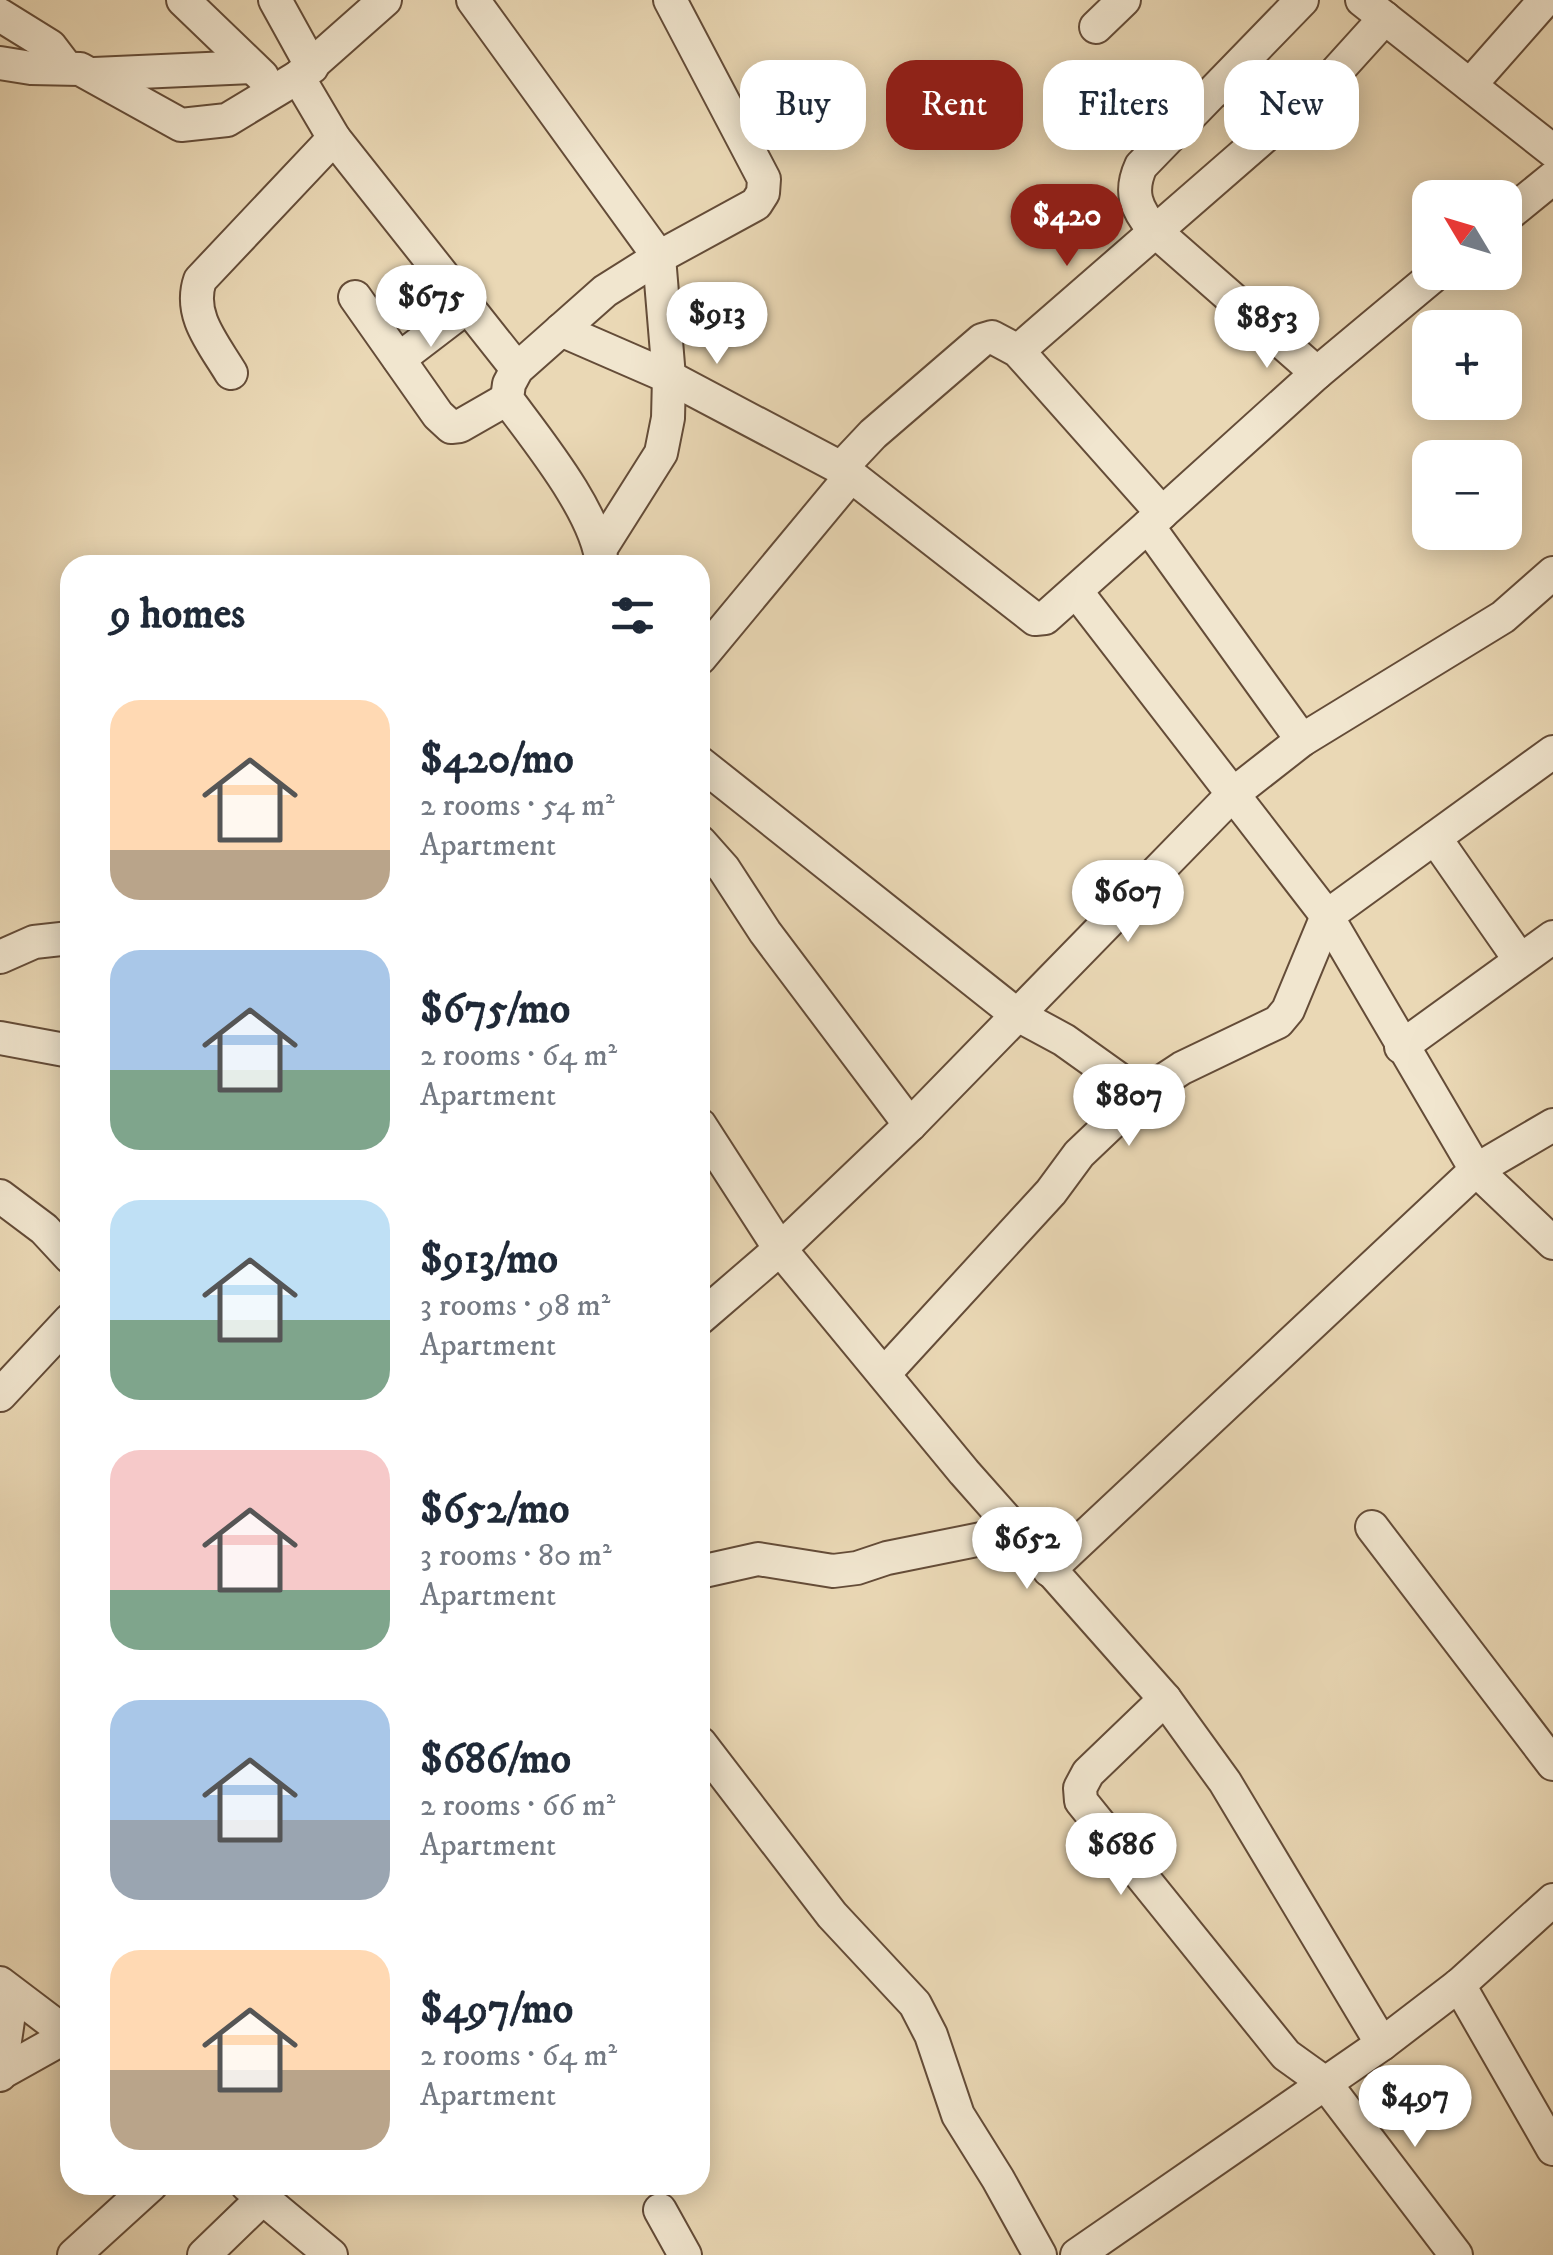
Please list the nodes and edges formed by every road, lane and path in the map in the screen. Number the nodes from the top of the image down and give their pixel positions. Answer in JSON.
{"nodes":[{"id":1,"x":183,"y":0,"type":"edge"},
{"id":2,"x":274,"y":0,"type":"edge"},
{"id":3,"x":384,"y":0,"type":"edge"},
{"id":4,"x":473,"y":0,"type":"edge"},
{"id":5,"x":670,"y":0,"type":"edge"},
{"id":6,"x":1124,"y":0,"type":"edge"},
{"id":7,"x":1302,"y":0,"type":"edge"},
{"id":8,"x":1545,"y":0,"type":"edge"},
{"id":9,"x":1374,"y":9,"type":"edge"},
{"id":10,"x":0,"y":15,"type":"edge"},
{"id":11,"x":1096,"y":27,"type":"dead end"},
{"id":12,"x":1341,"y":60,"type":"edge"},
{"id":13,"x":0,"y":62,"type":"edge"},
{"id":14,"x":80,"y":71,"type":"junction"},
{"id":15,"x":285,"y":75,"type":"junction"},
{"id":16,"x":1223,"y":82,"type":"joint"},
{"id":17,"x":1470,"y":85,"type":"junction"},
{"id":18,"x":334,"y":138,"type":"junction"},
{"id":19,"x":1247,"y":150,"type":"edge"},
{"id":20,"x":1553,"y":151,"type":"edge"},
{"id":21,"x":1553,"y":178,"type":"edge"},
{"id":22,"x":1522,"y":203,"type":"edge"},
{"id":23,"x":1154,"y":230,"type":"junction"},
{"id":24,"x":659,"y":257,"type":"junction"},
{"id":25,"x":1416,"y":290,"type":"edge"},
{"id":26,"x":356,"y":297,"type":"dead end"},
{"id":27,"x":467,"y":307,"type":"junction"},
{"id":28,"x":561,"y":330,"type":"junction"},
{"id":29,"x":1018,"y":351,"type":"junction"},
{"id":30,"x":399,"y":359,"type":"junction"},
{"id":31,"x":230,"y":373,"type":"dead end"},
{"id":32,"x":1317,"y":373,"type":"junction"},
{"id":33,"x":669,"y":377,"type":"junction"},
{"id":34,"x":512,"y":384,"type":"junction"},
{"id":35,"x":846,"y":472,"type":"junction"},
{"id":36,"x":1155,"y":520,"type":"junction"},
{"id":37,"x":602,"y":555,"type":"edge"},
{"id":38,"x":603,"y":555,"type":"edge"},
{"id":39,"x":1553,"y":572,"type":"edge"},
{"id":40,"x":1076,"y":591,"type":"junction"},
{"id":41,"x":710,"y":645,"type":"edge"},
{"id":42,"x":1302,"y":740,"type":"junction"},
{"id":43,"x":1553,"y":752,"type":"edge"},
{"id":44,"x":710,"y":771,"type":"edge"},
{"id":45,"x":1232,"y":794,"type":"junction"},
{"id":46,"x":1435,"y":838,"type":"junction"},
{"id":47,"x":710,"y":853,"type":"edge"},
{"id":48,"x":1328,"y":916,"type":"junction"},
{"id":49,"x":1553,"y":938,"type":"edge"},
{"id":50,"x":60,"y":939,"type":"edge"},
{"id":51,"x":0,"y":957,"type":"edge"},
{"id":52,"x":1520,"y":960,"type":"junction"},
{"id":53,"x":1016,"y":1014,"type":"junction"},
{"id":54,"x":0,"y":1038,"type":"edge"},
{"id":55,"x":1402,"y":1046,"type":"junction"},
{"id":56,"x":60,"y":1049,"type":"edge"},
{"id":57,"x":1141,"y":1094,"type":"junction"},
{"id":58,"x":910,"y":1125,"type":"junction"},
{"id":59,"x":1553,"y":1125,"type":"edge"},
{"id":60,"x":710,"y":1140,"type":"edge"},
{"id":61,"x":1476,"y":1170,"type":"junction"},
{"id":62,"x":0,"y":1196,"type":"edge"},
{"id":63,"x":1553,"y":1243,"type":"edge"},
{"id":64,"x":60,"y":1246,"type":"edge"},
{"id":65,"x":780,"y":1249,"type":"junction"},
{"id":66,"x":710,"y":1309,"type":"edge"},
{"id":67,"x":60,"y":1331,"type":"edge"},
{"id":68,"x":884,"y":1374,"type":"junction"},
{"id":69,"x":0,"y":1395,"type":"edge"},
{"id":70,"x":1372,"y":1527,"type":"dead end"},
{"id":71,"x":1016,"y":1532,"type":"junction"},
{"id":72,"x":710,"y":1570,"type":"edge"},
{"id":73,"x":1049,"y":1570,"type":"junction"},
{"id":74,"x":1165,"y":1699,"type":"junction"},
{"id":75,"x":710,"y":1756,"type":"edge"},
{"id":76,"x":1553,"y":1764,"type":"edge"},
{"id":77,"x":1553,"y":1900,"type":"edge"},
{"id":78,"x":1459,"y":1985,"type":"junction"},
{"id":79,"x":6,"y":1988,"type":"edge"},
{"id":80,"x":60,"y":2028,"type":"edge"},
{"id":81,"x":60,"y":2041,"type":"edge"},
{"id":82,"x":1382,"y":2044,"type":"junction"},
{"id":83,"x":0,"y":2074,"type":"edge"},
{"id":84,"x":1325,"y":2083,"type":"junction"},
{"id":85,"x":1553,"y":2149,"type":"edge"},
{"id":86,"x":140,"y":2195,"type":"edge"},
{"id":87,"x":253,"y":2195,"type":"edge"},
{"id":88,"x":259,"y":2195,"type":"edge"},
{"id":89,"x":660,"y":2210,"type":"dead end"},
{"id":90,"x":74,"y":2255,"type":"edge"},
{"id":91,"x":204,"y":2255,"type":"edge"},
{"id":92,"x":330,"y":2255,"type":"edge"},
{"id":93,"x":685,"y":2255,"type":"edge"},
{"id":94,"x":1040,"y":2255,"type":"edge"},
{"id":95,"x":1076,"y":2255,"type":"edge"},
{"id":96,"x":1456,"y":2255,"type":"edge"}],
"edges":[{"from":1,"to":15,"type":"street"},
{"from":2,"to":15,"type":"street"},
{"from":3,"to":15,"type":"street"},
{"from":4,"to":24,"type":"street"},
{"from":5,"to":24,"type":"street"},
{"from":6,"to":11,"type":"street"},
{"from":7,"to":16,"type":"street"},
{"from":8,"to":17,"type":"street"},
{"from":9,"to":12,"type":"street"},
{"from":9,"to":17,"type":"street"},
{"from":10,"to":14,"type":"street"},
{"from":13,"to":14,"type":"street"},
{"from":14,"to":15,"type":"street"},
{"from":14,"to":15,"type":"street"},
{"from":15,"to":18,"type":"street"},
{"from":16,"to":23,"type":"street"},
{"from":17,"to":20,"type":"street"},
{"from":18,"to":27,"type":"street"},
{"from":18,"to":31,"type":"street"},
{"from":19,"to":23,"type":"street"},
{"from":21,"to":22,"type":"street"},
{"from":23,"to":29,"type":"street"},
{"from":23,"to":32,"type":"street"},
{"from":24,"to":28,"type":"street"},
{"from":24,"to":33,"type":"street"},
{"from":25,"to":32,"type":"street"},
{"from":26,"to":30,"type":"street"},
{"from":27,"to":30,"type":"street"},
{"from":27,"to":34,"type":"street"},
{"from":28,"to":33,"type":"street"},
{"from":28,"to":34,"type":"street"},
{"from":29,"to":35,"type":"street"},
{"from":29,"to":36,"type":"street"},
{"from":30,"to":34,"type":"street"},
{"from":32,"to":36,"type":"street"},
{"from":33,"to":35,"type":"street"},
{"from":33,"to":38,"type":"street"},
{"from":34,"to":37,"type":"street"},
{"from":35,"to":40,"type":"street"},
{"from":35,"to":41,"type":"street"},
{"from":36,"to":40,"type":"street"},
{"from":36,"to":42,"type":"street"},
{"from":39,"to":42,"type":"street"},
{"from":40,"to":45,"type":"street"},
{"from":42,"to":45,"type":"street"},
{"from":43,"to":46,"type":"street"},
{"from":44,"to":53,"type":"street"},
{"from":45,"to":48,"type":"street"},
{"from":45,"to":53,"type":"street"},
{"from":46,"to":48,"type":"street"},
{"from":46,"to":52,"type":"street"},
{"from":47,"to":58,"type":"street"},
{"from":48,"to":55,"type":"street"},
{"from":48,"to":57,"type":"street"},
{"from":49,"to":52,"type":"street"},
{"from":50,"to":51,"type":"street"},
{"from":52,"to":55,"type":"street"},
{"from":53,"to":57,"type":"street"},
{"from":53,"to":58,"type":"street"},
{"from":54,"to":56,"type":"street"},
{"from":55,"to":61,"type":"street"},
{"from":57,"to":68,"type":"street"},
{"from":58,"to":65,"type":"street"},
{"from":59,"to":61,"type":"street"},
{"from":60,"to":65,"type":"street"},
{"from":61,"to":63,"type":"street"},
{"from":61,"to":73,"type":"street"},
{"from":62,"to":64,"type":"street"},
{"from":65,"to":66,"type":"street"},
{"from":65,"to":68,"type":"street"},
{"from":67,"to":69,"type":"street"},
{"from":68,"to":71,"type":"street"},
{"from":70,"to":76,"type":"street"},
{"from":71,"to":72,"type":"street"},
{"from":71,"to":73,"type":"street"},
{"from":73,"to":74,"type":"street"},
{"from":74,"to":82,"type":"street"},
{"from":74,"to":84,"type":"street"},
{"from":75,"to":94,"type":"street"},
{"from":77,"to":78,"type":"street"},
{"from":78,"to":82,"type":"street"},
{"from":78,"to":85,"type":"street"},
{"from":79,"to":80,"type":"street"},
{"from":79,"to":83,"type":"street"},
{"from":81,"to":83,"type":"street"},
{"from":82,"to":84,"type":"street"},
{"from":84,"to":95,"type":"street"},
{"from":84,"to":96,"type":"street"},
{"from":86,"to":90,"type":"street"},
{"from":87,"to":91,"type":"street"},
{"from":88,"to":92,"type":"street"},
{"from":89,"to":93,"type":"street"}]}
